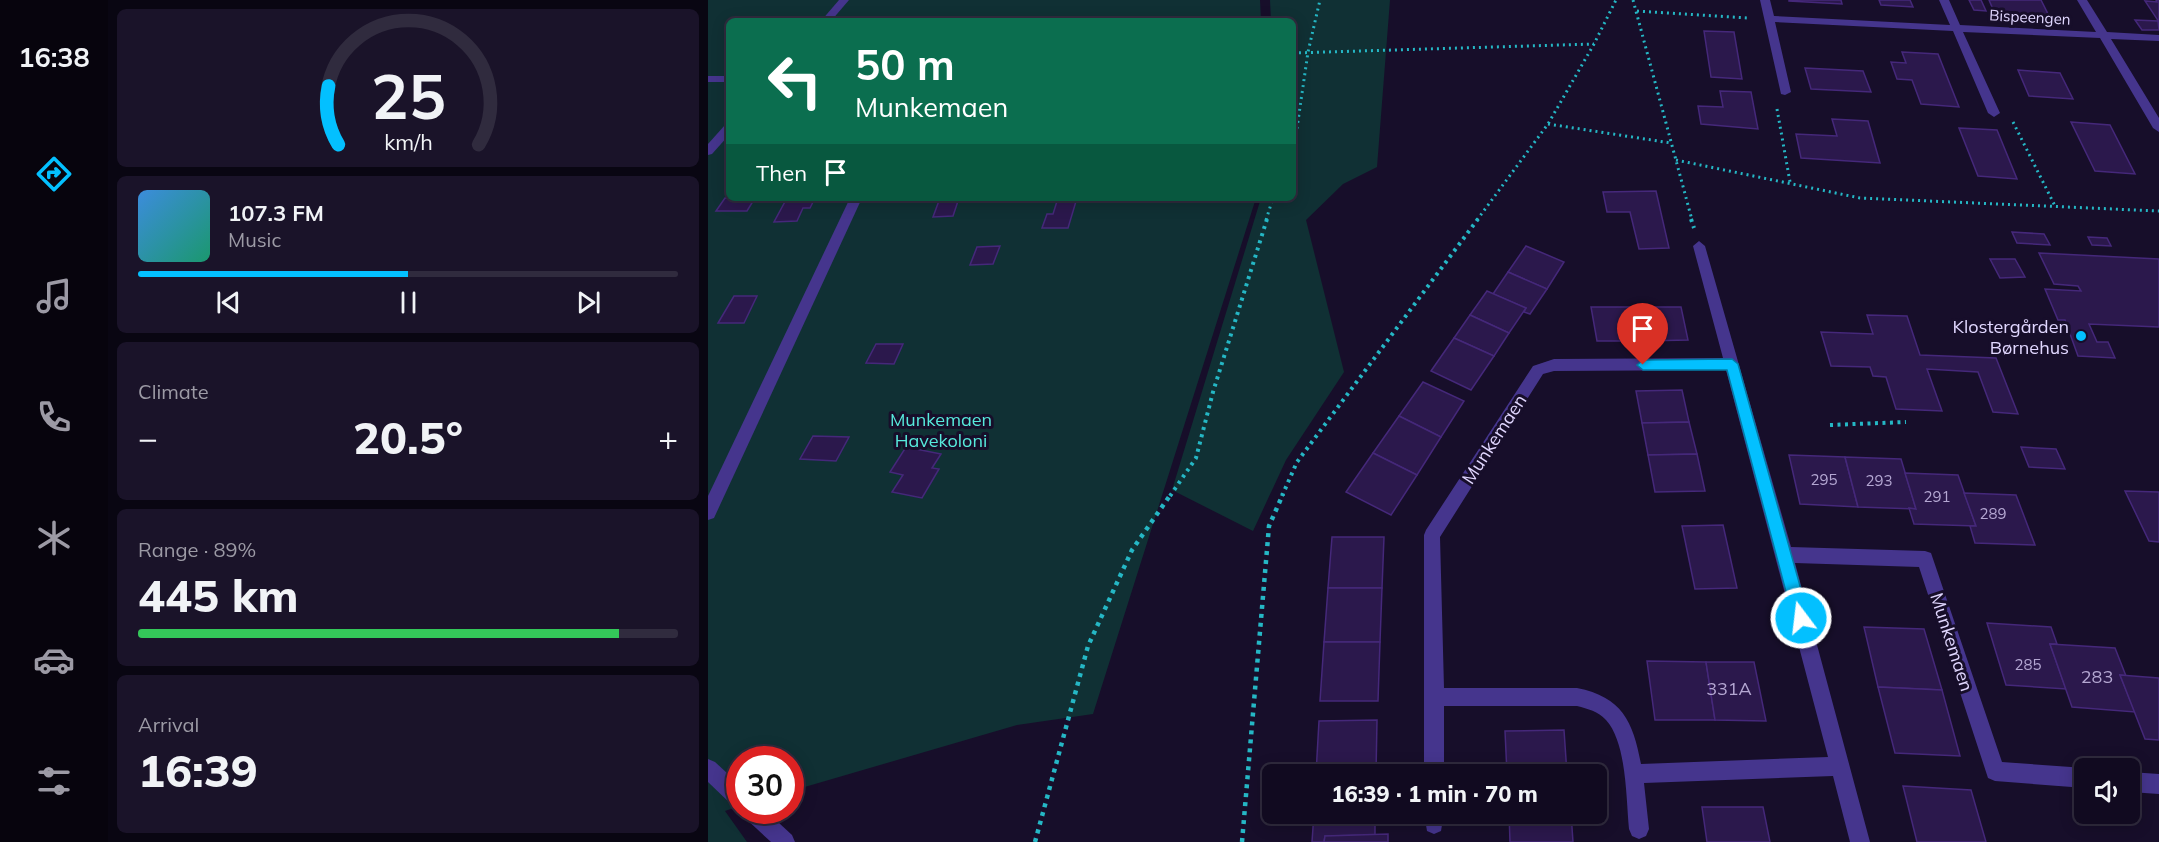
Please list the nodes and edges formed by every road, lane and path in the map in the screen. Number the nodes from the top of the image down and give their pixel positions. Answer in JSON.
{"nodes":[{"id":1,"x":844,"y":0,"type":"edge"},
{"id":2,"x":1320,"y":0,"type":"edge"},
{"id":3,"x":1616,"y":0,"type":"edge"},
{"id":4,"x":1634,"y":0,"type":"edge"},
{"id":5,"x":1765,"y":0,"type":"edge"},
{"id":6,"x":1944,"y":0,"type":"edge"},
{"id":7,"x":2082,"y":0,"type":"edge"},
{"id":8,"x":1636,"y":11,"type":"junction"},
{"id":9,"x":829,"y":18,"type":"edge"},
{"id":10,"x":1769,"y":19,"type":"junction"},
{"id":11,"x":1956,"y":28,"type":"junction"},
{"id":12,"x":2103,"y":36,"type":"junction"},
{"id":13,"x":2159,"y":38,"type":"edge"},
{"id":14,"x":1594,"y":44,"type":"junction"},
{"id":15,"x":1308,"y":52,"type":"junction"},
{"id":16,"x":1296,"y":53,"type":"edge"},
{"id":17,"x":708,"y":79,"type":"edge"},
{"id":18,"x":726,"y":79,"type":"edge"},
{"id":19,"x":1785,"y":92,"type":"joint"},
{"id":20,"x":1994,"y":113,"type":"joint"},
{"id":21,"x":1548,"y":124,"type":"junction"},
{"id":22,"x":2159,"y":128,"type":"edge"},
{"id":23,"x":726,"y":131,"type":"edge"},
{"id":24,"x":1296,"y":132,"type":"edge"},
{"id":25,"x":1671,"y":143,"type":"junction"},
{"id":26,"x":708,"y":151,"type":"edge"},
{"id":27,"x":1676,"y":160,"type":"junction"},
{"id":28,"x":1790,"y":182,"type":"junction"},
{"id":29,"x":855,"y":201,"type":"edge"},
{"id":30,"x":1272,"y":201,"type":"edge"},
{"id":31,"x":2055,"y":206,"type":"junction"},
{"id":32,"x":2159,"y":211,"type":"edge"},
{"id":33,"x":1699,"y":246,"type":"joint"},
{"id":34,"x":1732,"y":364,"type":"junction"},
{"id":35,"x":1906,"y":422,"type":"dead end"},
{"id":36,"x":1830,"y":424,"type":"dead end"},
{"id":37,"x":708,"y":513,"type":"edge"},
{"id":38,"x":1785,"y":555,"type":"junction"},
{"id":39,"x":1435,"y":697,"type":"junction"},
{"id":40,"x":1434,"y":764,"type":"edge"},
{"id":41,"x":1839,"y":766,"type":"junction"},
{"id":42,"x":708,"y":769,"type":"edge"},
{"id":43,"x":1633,"y":774,"type":"junction"},
{"id":44,"x":2074,"y":777,"type":"edge"},
{"id":45,"x":2140,"y":783,"type":"edge"},
{"id":46,"x":2159,"y":784,"type":"edge"},
{"id":47,"x":726,"y":786,"type":"edge"},
{"id":48,"x":766,"y":824,"type":"edge"},
{"id":49,"x":1639,"y":829,"type":"dead end"},
{"id":50,"x":785,"y":842,"type":"edge"},
{"id":51,"x":1035,"y":842,"type":"edge"},
{"id":52,"x":1242,"y":842,"type":"edge"},
{"id":53,"x":1860,"y":842,"type":"edge"}],
"edges":[{"from":1,"to":9,"type":"street"},
{"from":2,"to":15,"type":"path"},
{"from":3,"to":14,"type":"path"},
{"from":4,"to":8,"type":"path"},
{"from":5,"to":10,"type":"street"},
{"from":6,"to":11,"type":"street"},
{"from":7,"to":12,"type":"street","name":"Bispeengen"},
{"from":8,"to":10,"type":"path"},
{"from":8,"to":25,"type":"path"},
{"from":10,"to":11,"type":"street","name":"Bispeengen"},
{"from":10,"to":19,"type":"street"},
{"from":11,"to":12,"type":"street","name":"Bispeengen"},
{"from":11,"to":20,"type":"street"},
{"from":12,"to":13,"type":"street","name":"Bispeengen"},
{"from":12,"to":22,"type":"street","name":"Bispeengen"},
{"from":14,"to":15,"type":"path"},
{"from":14,"to":21,"type":"path"},
{"from":15,"to":16,"type":"path"},
{"from":15,"to":24,"type":"path"},
{"from":17,"to":18,"type":"street"},
{"from":19,"to":28,"type":"path"},
{"from":20,"to":31,"type":"path"},
{"from":21,"to":25,"type":"path"},
{"from":21,"to":52,"type":"path"},
{"from":23,"to":26,"type":"street"},
{"from":25,"to":27,"type":"path"},
{"from":27,"to":28,"type":"path"},
{"from":27,"to":33,"type":"path"},
{"from":28,"to":31,"type":"path"},
{"from":29,"to":37,"type":"street"},
{"from":30,"to":51,"type":"path"},
{"from":31,"to":32,"type":"path"},
{"from":33,"to":34,"type":"street"},
{"from":34,"to":38,"type":"street"},
{"from":34,"to":39,"type":"street","name":"Munkemaen"},
{"from":35,"to":36,"type":"path"},
{"from":38,"to":41,"type":"street"},
{"from":38,"to":44,"type":"street","name":"Munkemaen"},
{"from":39,"to":40,"type":"street","name":"Munkemaen"},
{"from":39,"to":43,"type":"street"},
{"from":41,"to":43,"type":"street"},
{"from":41,"to":53,"type":"street"},
{"from":42,"to":47,"type":"street"},
{"from":43,"to":49,"type":"street"},
{"from":45,"to":46,"type":"street"},
{"from":48,"to":50,"type":"street"}]}
